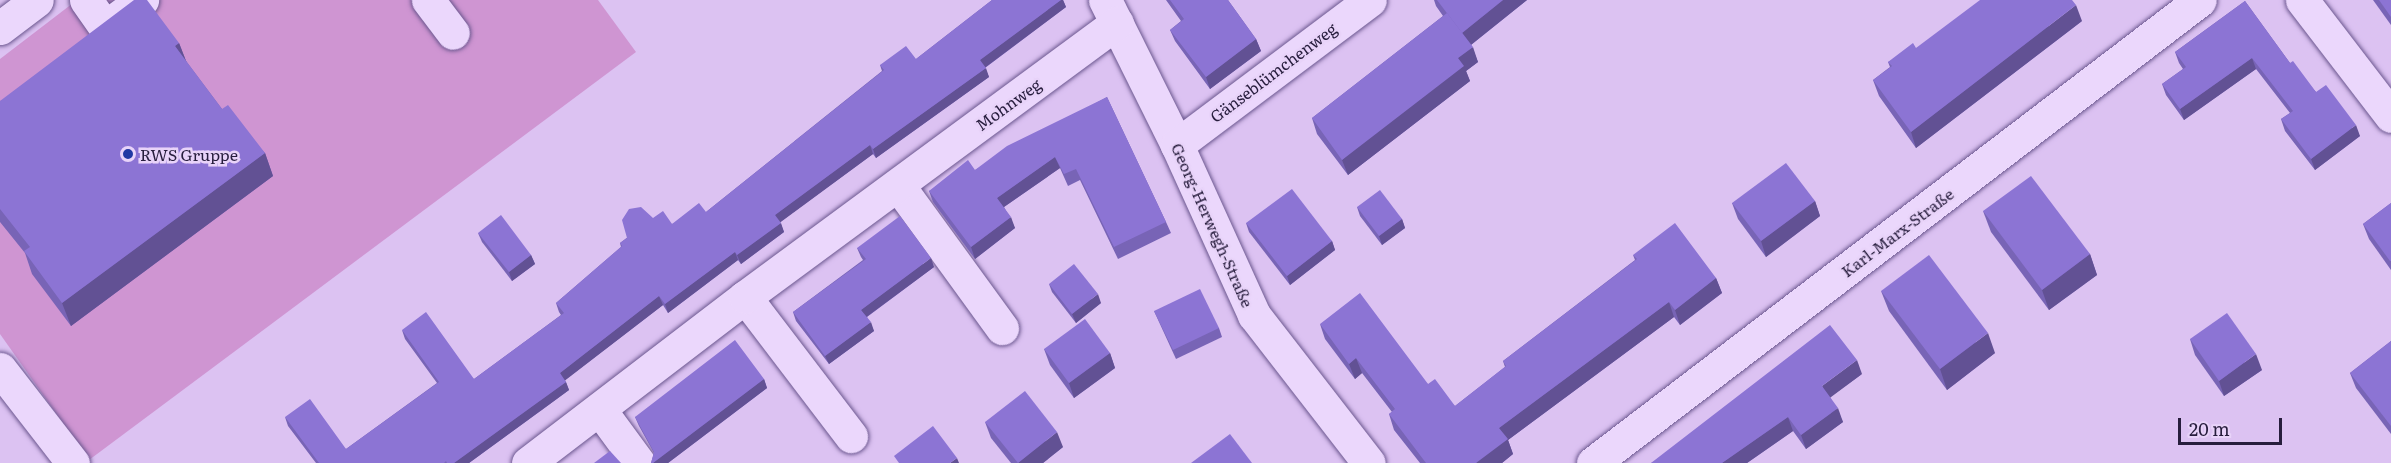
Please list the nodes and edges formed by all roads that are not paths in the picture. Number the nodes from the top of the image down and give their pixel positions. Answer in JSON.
{"nodes":[{"id":1,"x":37,"y":0,"type":"edge"},
{"id":2,"x":86,"y":0,"type":"edge"},
{"id":3,"x":142,"y":0,"type":"edge"},
{"id":4,"x":428,"y":0,"type":"edge"},
{"id":5,"x":1370,"y":0,"type":"edge"},
{"id":6,"x":2200,"y":0,"type":"edge"},
{"id":7,"x":2302,"y":0,"type":"edge"},
{"id":8,"x":1111,"y":11,"type":"edge"},
{"id":9,"x":105,"y":27,"type":"junction"},
{"id":10,"x":0,"y":28,"type":"edge"},
{"id":11,"x":453,"y":33,"type":"dead end"},
{"id":12,"x":76,"y":48,"type":"edge"},
{"id":13,"x":2391,"y":116,"type":"edge"},
{"id":14,"x":1177,"y":144,"type":"junction"},
{"id":15,"x":898,"y":185,"type":"junction"},
{"id":16,"x":746,"y":297,"type":"junction"},
{"id":17,"x":1002,"y":328,"type":"dead end"},
{"id":18,"x":0,"y":369,"type":"edge"},
{"id":19,"x":600,"y":410,"type":"junction"},
{"id":20,"x":851,"y":436,"type":"dead end"},
{"id":21,"x":73,"y":463,"type":"edge"},
{"id":22,"x":528,"y":463,"type":"edge"},
{"id":23,"x":639,"y":463,"type":"edge"},
{"id":24,"x":1369,"y":463,"type":"edge"},
{"id":25,"x":1593,"y":463,"type":"edge"}],
"edges":[{"from":1,"to":10,"type":"street"},
{"from":2,"to":9,"type":"street"},
{"from":3,"to":9,"type":"street"},
{"from":4,"to":11,"type":"street"},
{"from":5,"to":14,"type":"street","name":"Gänseblümchenweg"},
{"from":6,"to":25,"type":"street","name":"Karl-Marx-Straße"},
{"from":7,"to":13,"type":"street"},
{"from":8,"to":14,"type":"street","name":"Georg-Herwegh-Straße"},
{"from":8,"to":15,"type":"street","name":"Mohnweg"},
{"from":9,"to":12,"type":"street"},
{"from":14,"to":24,"type":"street","name":"Georg-Herwegh-Straße"},
{"from":15,"to":16,"type":"street","name":"Mohnweg"},
{"from":15,"to":17,"type":"street"},
{"from":16,"to":19,"type":"street","name":"Mohnweg"},
{"from":16,"to":20,"type":"street"},
{"from":18,"to":21,"type":"street"},
{"from":19,"to":22,"type":"street","name":"Mohnweg"},
{"from":19,"to":23,"type":"street"}]}
